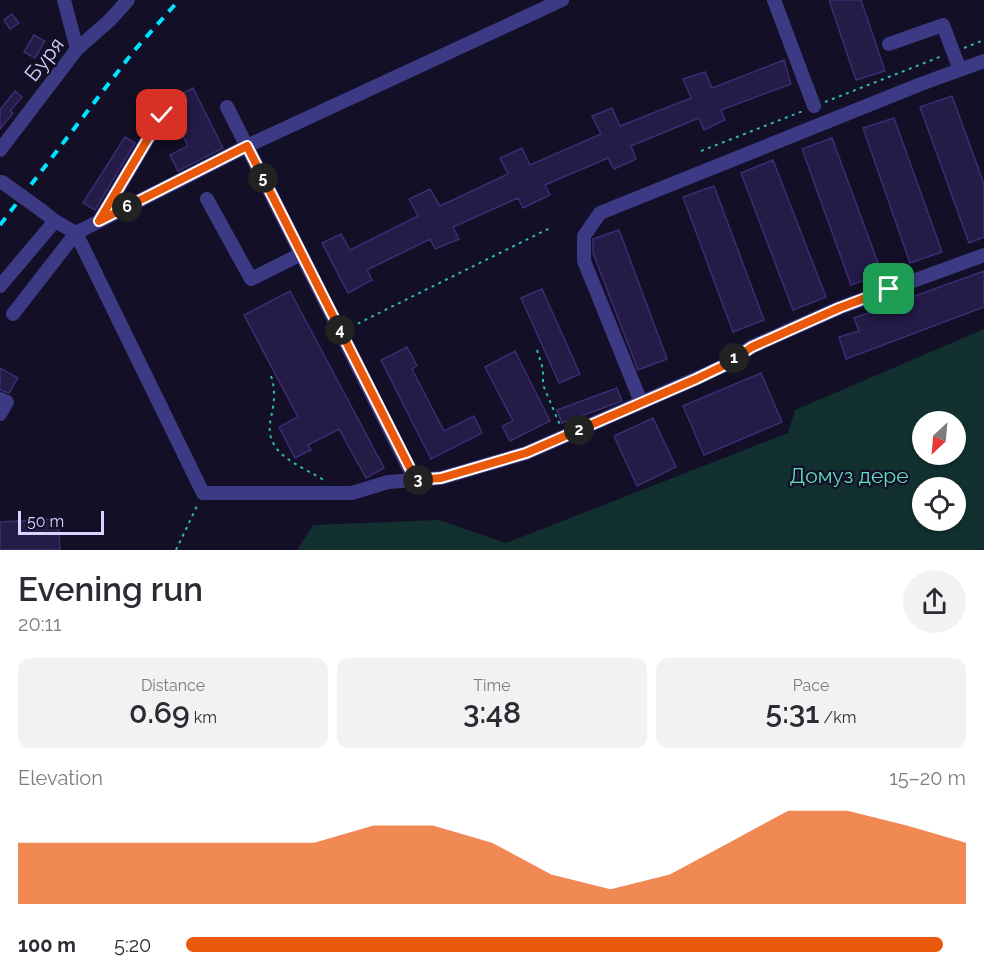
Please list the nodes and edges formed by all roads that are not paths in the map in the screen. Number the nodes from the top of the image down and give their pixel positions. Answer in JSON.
{"nodes":[{"id":1,"x":64,"y":0,"type":"edge"},
{"id":2,"x":128,"y":0,"type":"edge"},
{"id":3,"x":562,"y":0,"type":"edge"},
{"id":4,"x":774,"y":0,"type":"edge"},
{"id":5,"x":889,"y":44,"type":"dead end"},
{"id":6,"x":77,"y":49,"type":"junction"},
{"id":7,"x":984,"y":61,"type":"edge"},
{"id":8,"x":960,"y":70,"type":"junction"},
{"id":9,"x":814,"y":106,"type":"road end"},
{"id":10,"x":227,"y":107,"type":"dead end"},
{"id":11,"x":162,"y":115,"type":"dead end"},
{"id":12,"x":247,"y":146,"type":"junction"},
{"id":13,"x":0,"y":150,"type":"edge"},
{"id":14,"x":1,"y":182,"type":"edge"},
{"id":15,"x":207,"y":199,"type":"dead end"},
{"id":16,"x":55,"y":221,"type":"junction"},
{"id":17,"x":99,"y":221,"type":"junction"},
{"id":18,"x":76,"y":233,"type":"junction"},
{"id":19,"x":301,"y":254,"type":"junction"},
{"id":20,"x":984,"y":255,"type":"edge"},
{"id":21,"x":0,"y":286,"type":"edge"},
{"id":22,"x":13,"y":314,"type":"dead end"},
{"id":23,"x":0,"y":399,"type":"edge"},
{"id":24,"x":641,"y":402,"type":"junction"},
{"id":25,"x":0,"y":414,"type":"edge"},
{"id":26,"x":416,"y":480,"type":"junction"}],
"edges":[{"from":1,"to":6,"type":"street"},
{"from":2,"to":6,"type":"street","name":"Буря"},
{"from":3,"to":12,"type":"street"},
{"from":4,"to":9,"type":"street"},
{"from":5,"to":8,"type":"street"},
{"from":6,"to":13,"type":"street","name":"Буря"},
{"from":7,"to":8,"type":"street"},
{"from":8,"to":24,"type":"street"},
{"from":10,"to":12,"type":"street"},
{"from":11,"to":17,"type":"street"},
{"from":12,"to":17,"type":"street"},
{"from":12,"to":19,"type":"street"},
{"from":14,"to":16,"type":"street","bridge":true},
{"from":15,"to":19,"type":"street"},
{"from":16,"to":18,"type":"street"},
{"from":16,"to":21,"type":"street"},
{"from":17,"to":18,"type":"street"},
{"from":18,"to":22,"type":"street"},
{"from":18,"to":26,"type":"street"},
{"from":19,"to":26,"type":"street"},
{"from":20,"to":24,"type":"street"},
{"from":23,"to":25,"type":"street"},
{"from":24,"to":26,"type":"street"}]}
